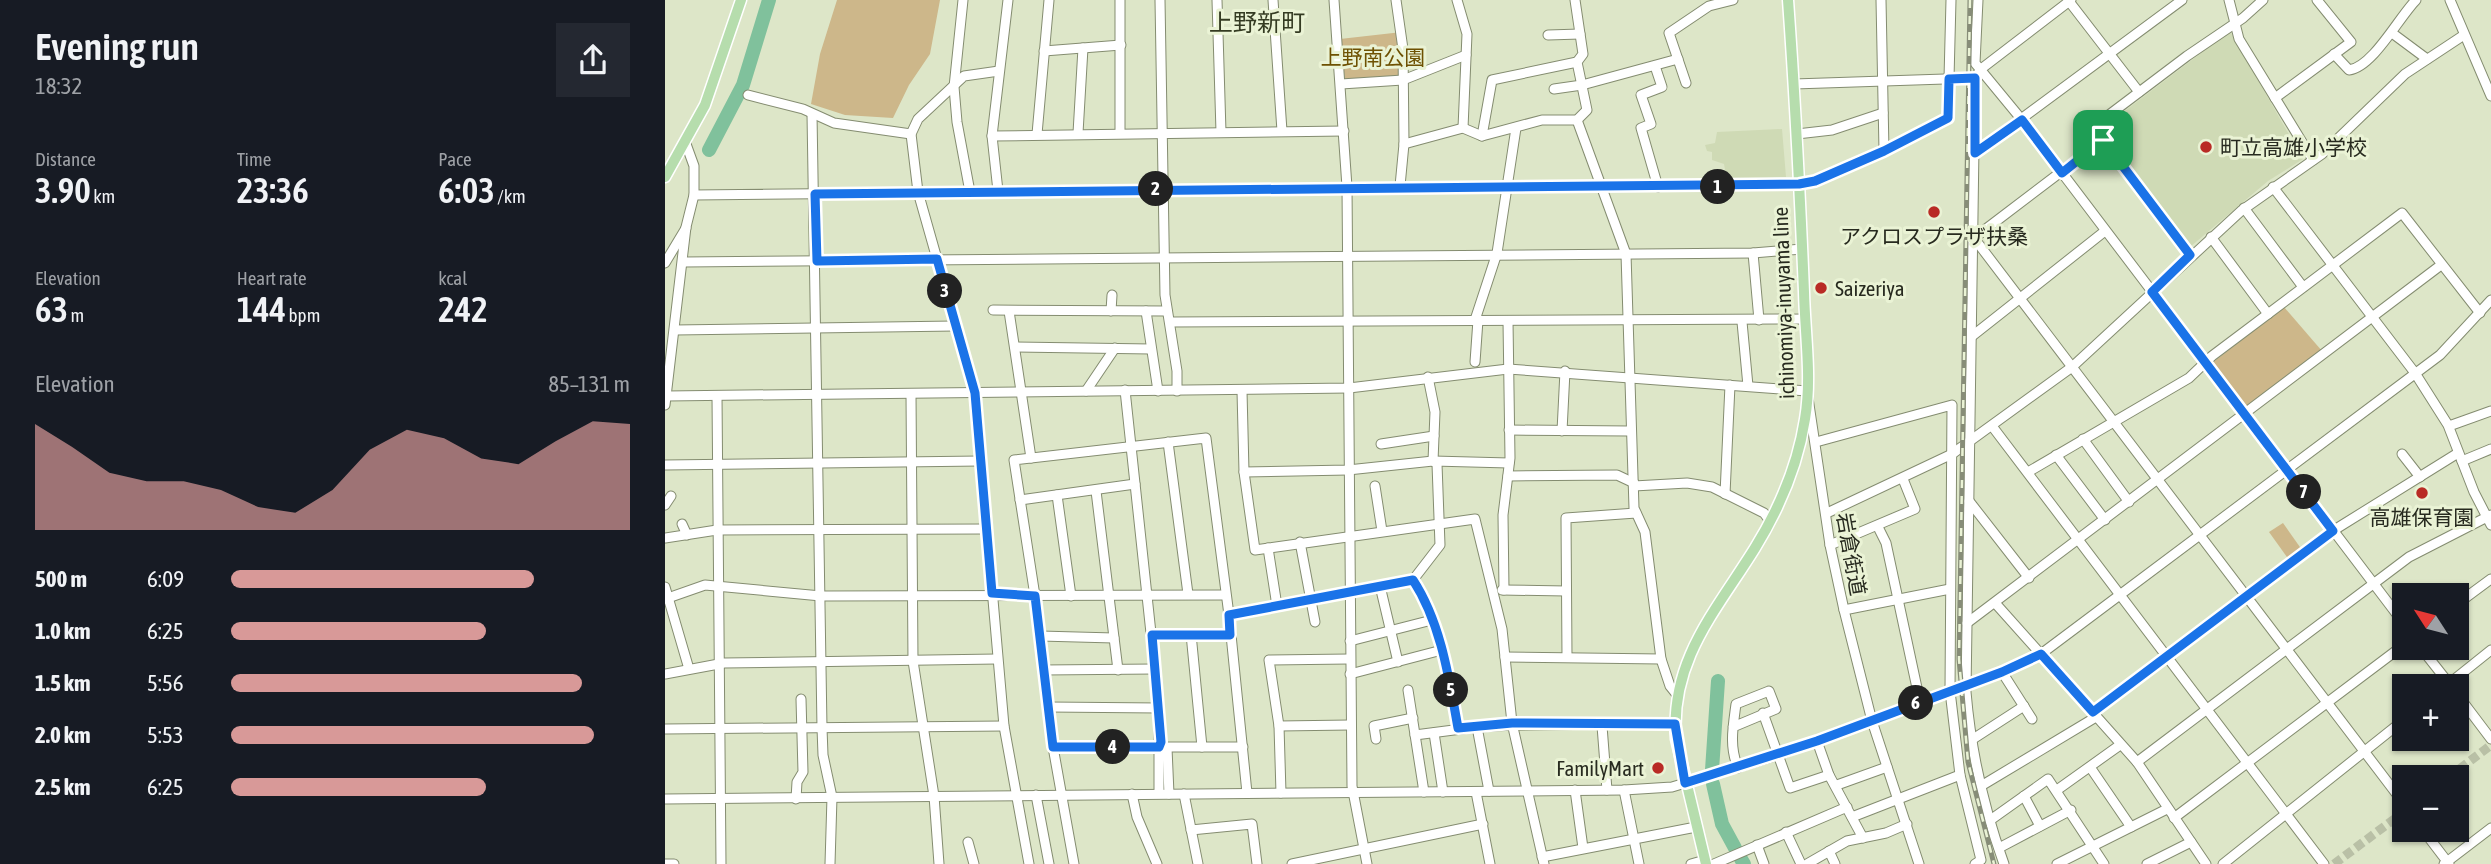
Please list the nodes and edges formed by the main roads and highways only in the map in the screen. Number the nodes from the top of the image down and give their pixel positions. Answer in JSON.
{"nodes":[{"id":1,"x":741,"y":0,"type":"edge"},
{"id":2,"x":1788,"y":0,"type":"edge"},
{"id":3,"x":665,"y":177,"type":"edge"},
{"id":4,"x":1708,"y":863,"type":"edge"}],
"edges":[{"from":1,"to":3,"type":"main road"},
{"from":2,"to":4,"type":"main road","name":"ichinomiya-inuyama line"}]}
